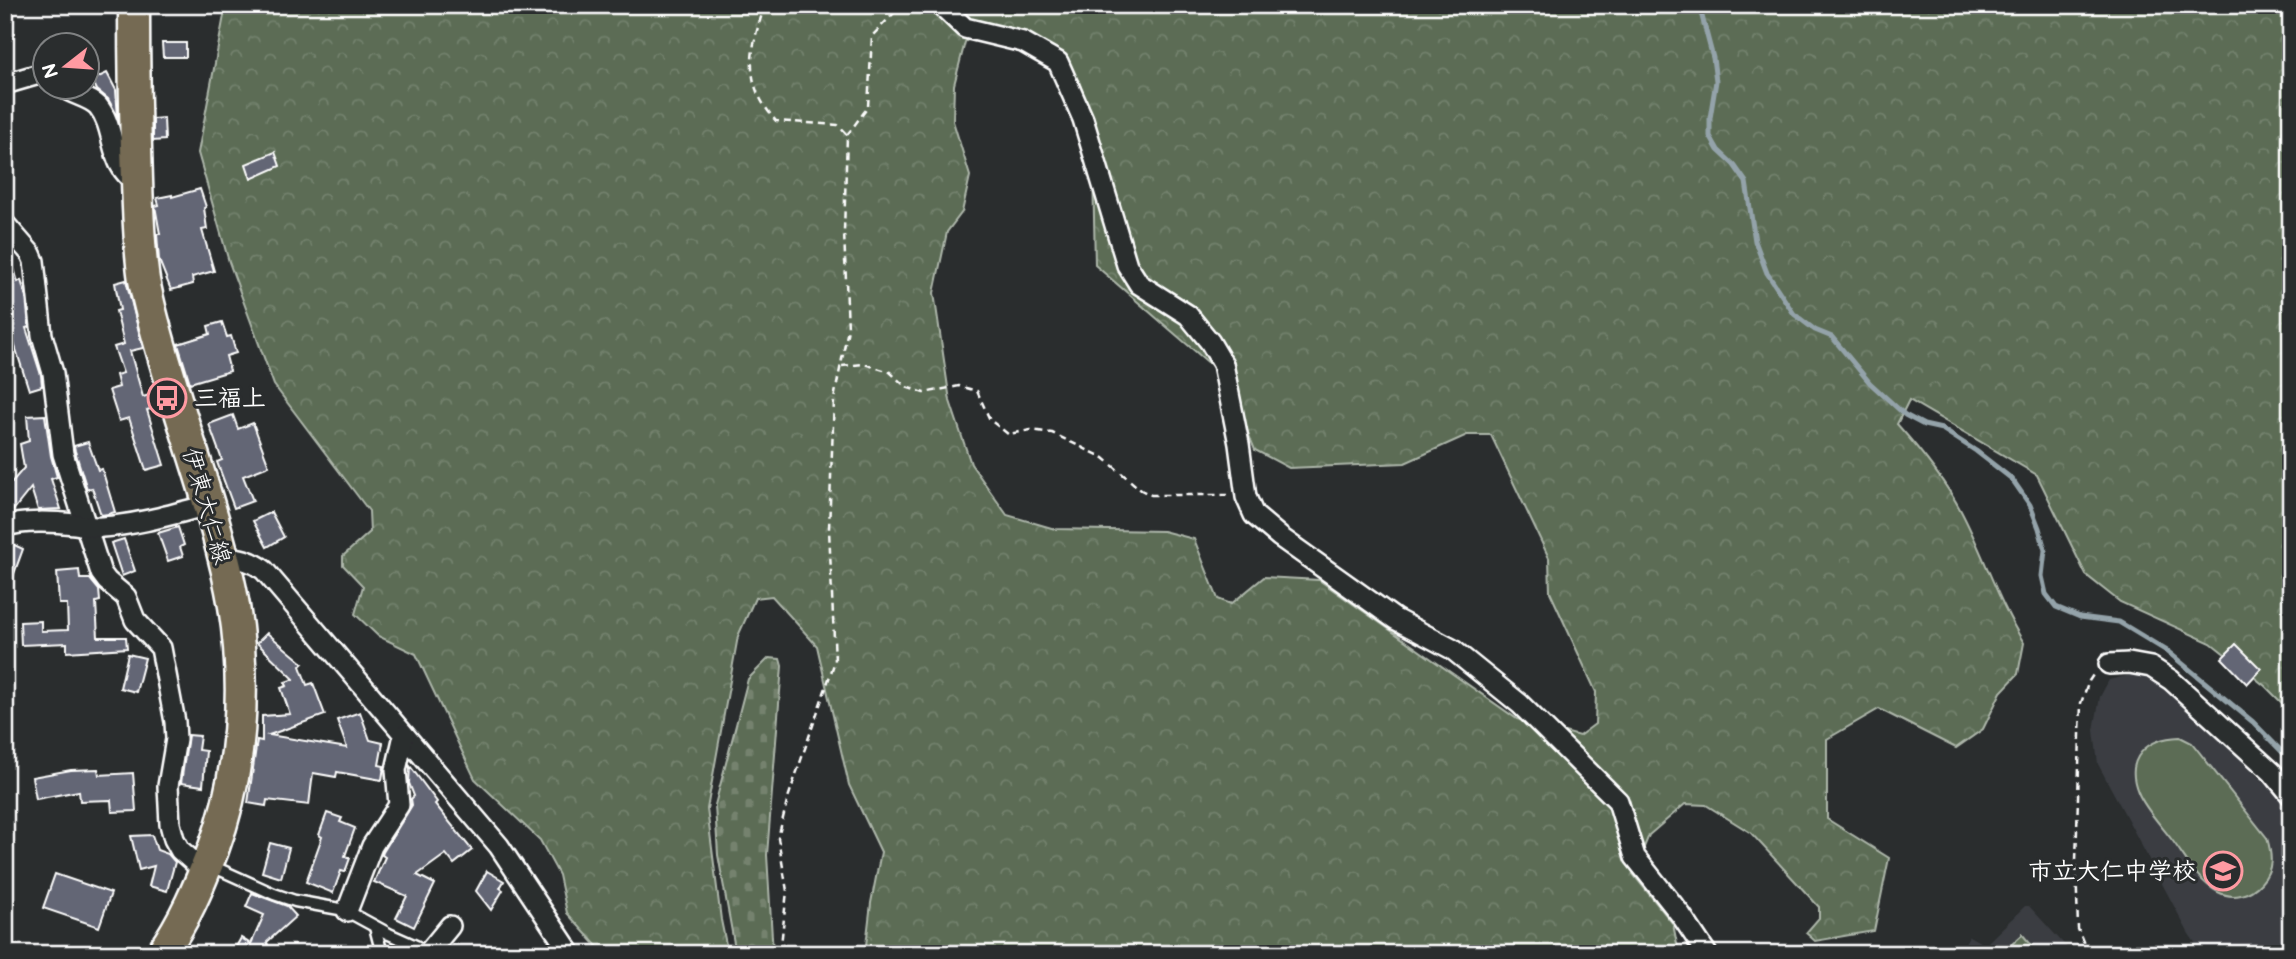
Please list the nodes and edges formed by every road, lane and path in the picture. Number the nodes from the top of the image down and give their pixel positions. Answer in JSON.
{"nodes":[{"id":1,"x":134,"y":5,"type":"edge"},
{"id":2,"x":765,"y":5,"type":"edge"},
{"id":3,"x":907,"y":5,"type":"edge"},
{"id":4,"x":941,"y":5,"type":"edge"},
{"id":5,"x":32,"y":76,"type":"edge"},
{"id":6,"x":5,"y":84,"type":"edge"},
{"id":7,"x":92,"y":102,"type":"edge"},
{"id":8,"x":847,"y":135,"type":"junction"},
{"id":9,"x":137,"y":182,"type":"junction"},
{"id":10,"x":5,"y":224,"type":"edge"},
{"id":11,"x":842,"y":366,"type":"junction"},
{"id":12,"x":1246,"y":497,"type":"junction"},
{"id":13,"x":208,"y":505,"type":"junction"},
{"id":14,"x":87,"y":526,"type":"junction"},
{"id":15,"x":5,"y":527,"type":"edge"},
{"id":16,"x":223,"y":557,"type":"junction"},
{"id":17,"x":2109,"y":664,"type":"joint"},
{"id":18,"x":404,"y":735,"type":"junction"},
{"id":19,"x":2291,"y":795,"type":"edge"},
{"id":20,"x":206,"y":868,"type":"junction"},
{"id":21,"x":347,"y":911,"type":"junction"},
{"id":22,"x":450,"y":926,"type":"dead end"},
{"id":23,"x":376,"y":927,"type":"junction"},
{"id":24,"x":172,"y":947,"type":"edge"},
{"id":25,"x":382,"y":954,"type":"edge"},
{"id":26,"x":427,"y":954,"type":"edge"},
{"id":27,"x":571,"y":954,"type":"edge"},
{"id":28,"x":780,"y":954,"type":"edge"},
{"id":29,"x":1707,"y":954,"type":"edge"},
{"id":30,"x":2088,"y":954,"type":"edge"}],
"edges":[{"from":1,"to":9,"type":"main road","name":"伊東大仁線"},
{"from":2,"to":8,"type":"path"},
{"from":3,"to":8,"type":"path"},
{"from":4,"to":12,"type":"street"},
{"from":5,"to":6,"type":"street"},
{"from":7,"to":9,"type":"street"},
{"from":8,"to":11,"type":"path"},
{"from":9,"to":13,"type":"main road","name":"伊東大仁線"},
{"from":10,"to":14,"type":"street"},
{"from":11,"to":12,"type":"path"},
{"from":11,"to":28,"type":"path"},
{"from":12,"to":29,"type":"street"},
{"from":13,"to":14,"type":"street"},
{"from":13,"to":16,"type":"main road","name":"伊東大仁線"},
{"from":14,"to":15,"type":"street"},
{"from":14,"to":20,"type":"street"},
{"from":16,"to":18,"type":"street"},
{"from":16,"to":20,"type":"main road","name":"伊東大仁線"},
{"from":17,"to":19,"type":"street"},
{"from":17,"to":30,"type":"path"},
{"from":18,"to":21,"type":"street"},
{"from":18,"to":27,"type":"street"},
{"from":20,"to":21,"type":"lane"},
{"from":20,"to":24,"type":"main road","name":"伊東大仁線"},
{"from":21,"to":23,"type":"lane"},
{"from":22,"to":26,"type":"street"},
{"from":23,"to":25,"type":"lane"},
{"from":23,"to":26,"type":"lane"}]}
